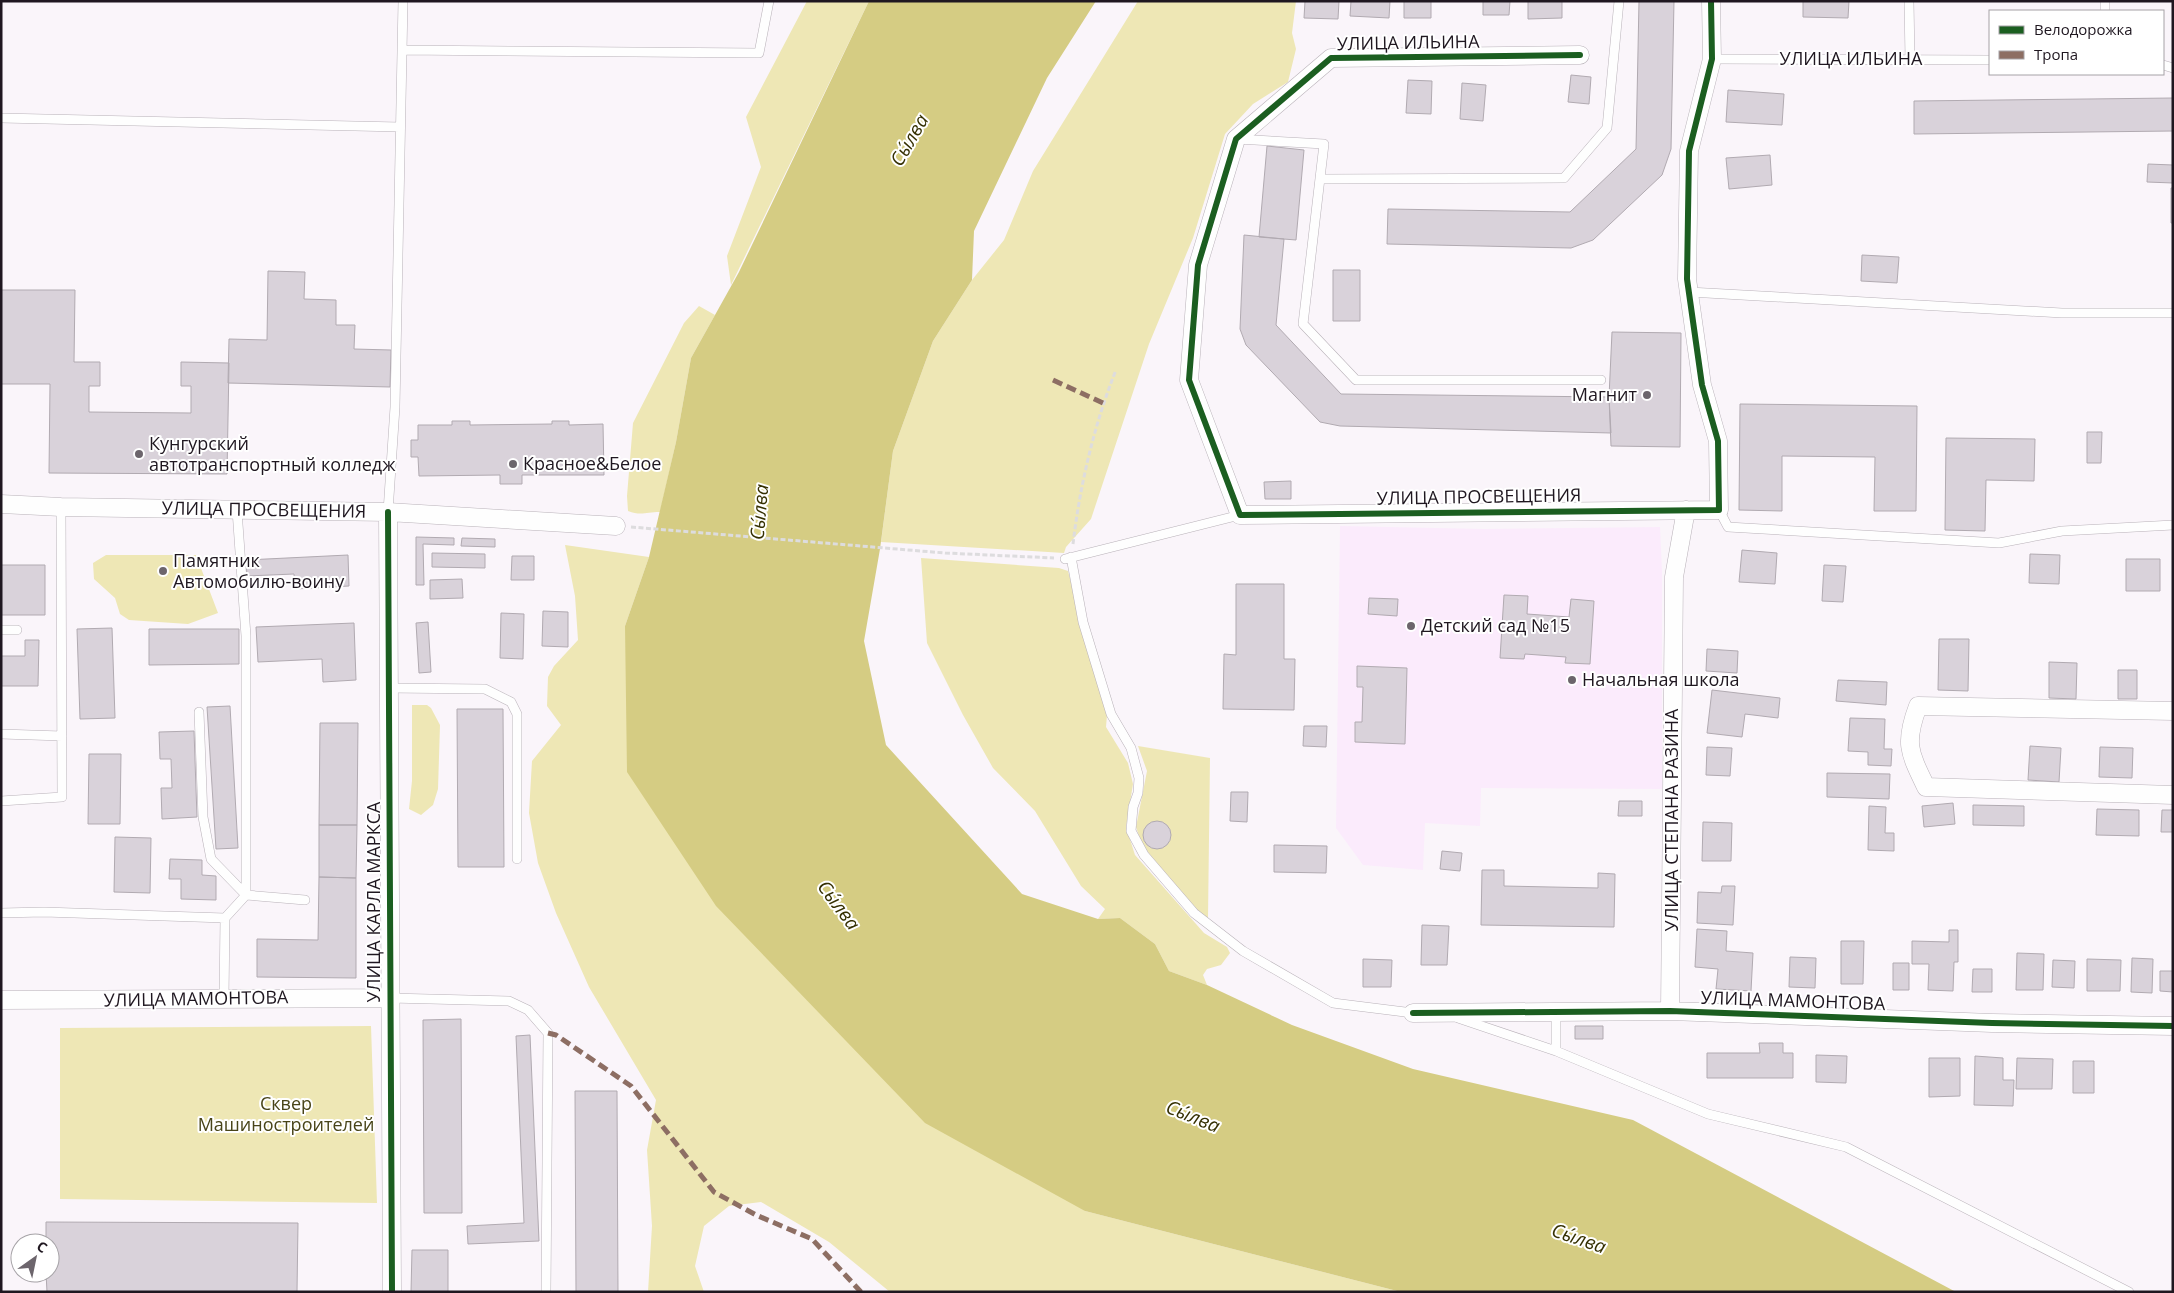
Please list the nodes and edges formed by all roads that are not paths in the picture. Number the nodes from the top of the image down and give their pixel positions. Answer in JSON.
{"nodes":[{"id":1,"x":403,"y":1,"type":"edge"},
{"id":2,"x":769,"y":1,"type":"edge"},
{"id":3,"x":1618,"y":1,"type":"edge"},
{"id":4,"x":1710,"y":1,"type":"edge"},
{"id":5,"x":1909,"y":1,"type":"edge"},
{"id":6,"x":402,"y":50,"type":"junction"},
{"id":7,"x":1580,"y":55,"type":"dead end"},
{"id":8,"x":1712,"y":59,"type":"junction"},
{"id":9,"x":1910,"y":60,"type":"junction"},
{"id":10,"x":1989,"y":60,"type":"edge"},
{"id":11,"x":1,"y":118,"type":"edge"},
{"id":12,"x":400,"y":127,"type":"junction"},
{"id":13,"x":1236,"y":139,"type":"junction"},
{"id":14,"x":1321,"y":179,"type":"junction"},
{"id":15,"x":1689,"y":292,"type":"junction"},
{"id":16,"x":2173,"y":313,"type":"edge"},
{"id":17,"x":1601,"y":380,"type":"dead end"},
{"id":18,"x":1,"y":504,"type":"edge"},
{"id":19,"x":61,"y":507,"type":"junction"},
{"id":20,"x":237,"y":510,"type":"junction"},
{"id":21,"x":1686,"y":510,"type":"junction"},
{"id":22,"x":1719,"y":510,"type":"junction"},
{"id":23,"x":388,"y":512,"type":"junction"},
{"id":24,"x":1240,"y":515,"type":"junction"},
{"id":25,"x":2173,"y":525,"type":"edge"},
{"id":26,"x":620,"y":527,"type":"road end"},
{"id":27,"x":1,"y":630,"type":"edge"},
{"id":28,"x":17,"y":630,"type":"dead end"},
{"id":29,"x":388,"y":688,"type":"junction"},
{"id":30,"x":2173,"y":711,"type":"edge"},
{"id":31,"x":199,"y":712,"type":"dead end"},
{"id":32,"x":1,"y":734,"type":"edge"},
{"id":33,"x":62,"y":736,"type":"junction"},
{"id":34,"x":2173,"y":795,"type":"edge"},
{"id":35,"x":1,"y":801,"type":"edge"},
{"id":36,"x":517,"y":859,"type":"dead end"},
{"id":37,"x":246,"y":895,"type":"junction"},
{"id":38,"x":305,"y":900,"type":"dead end"},
{"id":39,"x":1,"y":913,"type":"edge"},
{"id":40,"x":225,"y":918,"type":"junction"},
{"id":41,"x":224,"y":998,"type":"junction"},
{"id":42,"x":390,"y":998,"type":"junction"},
{"id":43,"x":1,"y":1000,"type":"edge"},
{"id":44,"x":1670,"y":1011,"type":"junction"},
{"id":45,"x":1556,"y":1012,"type":"junction"},
{"id":46,"x":1413,"y":1013,"type":"joint"},
{"id":47,"x":1442,"y":1013,"type":"junction"},
{"id":48,"x":2173,"y":1026,"type":"edge"},
{"id":49,"x":1556,"y":1051,"type":"junction"},
{"id":50,"x":392,"y":1292,"type":"edge"},
{"id":51,"x":546,"y":1292,"type":"edge"},
{"id":52,"x":2129,"y":1292,"type":"edge"}],
"edges":[{"from":1,"to":6,"type":"lane"},
{"from":2,"to":6,"type":"lane"},
{"from":3,"to":14,"type":"lane"},
{"from":4,"to":8,"type":"street"},
{"from":5,"to":9,"type":"lane"},
{"from":6,"to":12,"type":"lane"},
{"from":7,"to":13,"type":"street","name":"УЛИЦА ИЛЬИНА"},
{"from":8,"to":9,"type":"lane","name":"УЛИЦА ИЛЬИНА"},
{"from":8,"to":15,"type":"street"},
{"from":9,"to":10,"type":"lane","name":"УЛИЦА ИЛЬИНА"},
{"from":11,"to":12,"type":"lane"},
{"from":12,"to":23,"type":"lane"},
{"from":13,"to":14,"type":"lane"},
{"from":13,"to":24,"type":"street"},
{"from":14,"to":17,"type":"lane"},
{"from":15,"to":16,"type":"lane"},
{"from":15,"to":22,"type":"street"},
{"from":18,"to":19,"type":"street","name":"УЛИЦА ПРОСВЕЩЕНИЯ"},
{"from":19,"to":20,"type":"street","name":"УЛИЦА ПРОСВЕЩЕНИЯ"},
{"from":19,"to":33,"type":"lane"},
{"from":20,"to":23,"type":"street","name":"УЛИЦА ПРОСВЕЩЕНИЯ"},
{"from":20,"to":37,"type":"lane"},
{"from":21,"to":22,"type":"street","name":"УЛИЦА ПРОСВЕЩЕНИЯ"},
{"from":21,"to":24,"type":"street","name":"УЛИЦА ПРОСВЕЩЕНИЯ"},
{"from":21,"to":44,"type":"street","name":"УЛИЦА СТЕПАНА РАЗИНА"},
{"from":22,"to":25,"type":"lane"},
{"from":23,"to":26,"type":"street","name":"УЛИЦА ПРОСВЕЩЕНИЯ"},
{"from":23,"to":29,"type":"street","name":"УЛИЦА КАРЛА МАРКСА"},
{"from":24,"to":46,"type":"lane"},
{"from":27,"to":28,"type":"lane"},
{"from":29,"to":36,"type":"lane"},
{"from":29,"to":42,"type":"street","name":"УЛИЦА КАРЛА МАРКСА"},
{"from":30,"to":34,"type":"street"},
{"from":31,"to":37,"type":"lane"},
{"from":32,"to":33,"type":"lane"},
{"from":33,"to":35,"type":"lane"},
{"from":37,"to":38,"type":"lane"},
{"from":37,"to":40,"type":"lane"},
{"from":39,"to":40,"type":"lane"},
{"from":40,"to":41,"type":"lane"},
{"from":41,"to":42,"type":"street","name":"УЛИЦА МАМОНТОВА"},
{"from":41,"to":43,"type":"street","name":"УЛИЦА МАМОНТОВА"},
{"from":42,"to":50,"type":"street","name":"УЛИЦА КАРЛА МАРКСА"},
{"from":42,"to":51,"type":"lane"},
{"from":44,"to":45,"type":"street","name":"УЛИЦА МАМОНТОВА"},
{"from":44,"to":48,"type":"street","name":"УЛИЦА МАМОНТОВА"},
{"from":45,"to":47,"type":"street","name":"УЛИЦА МАМОНТОВА"},
{"from":45,"to":49,"type":"lane"},
{"from":46,"to":47,"type":"street","name":"УЛИЦА МАМОНТОВА"},
{"from":47,"to":49,"type":"lane"},
{"from":49,"to":52,"type":"lane"}]}
